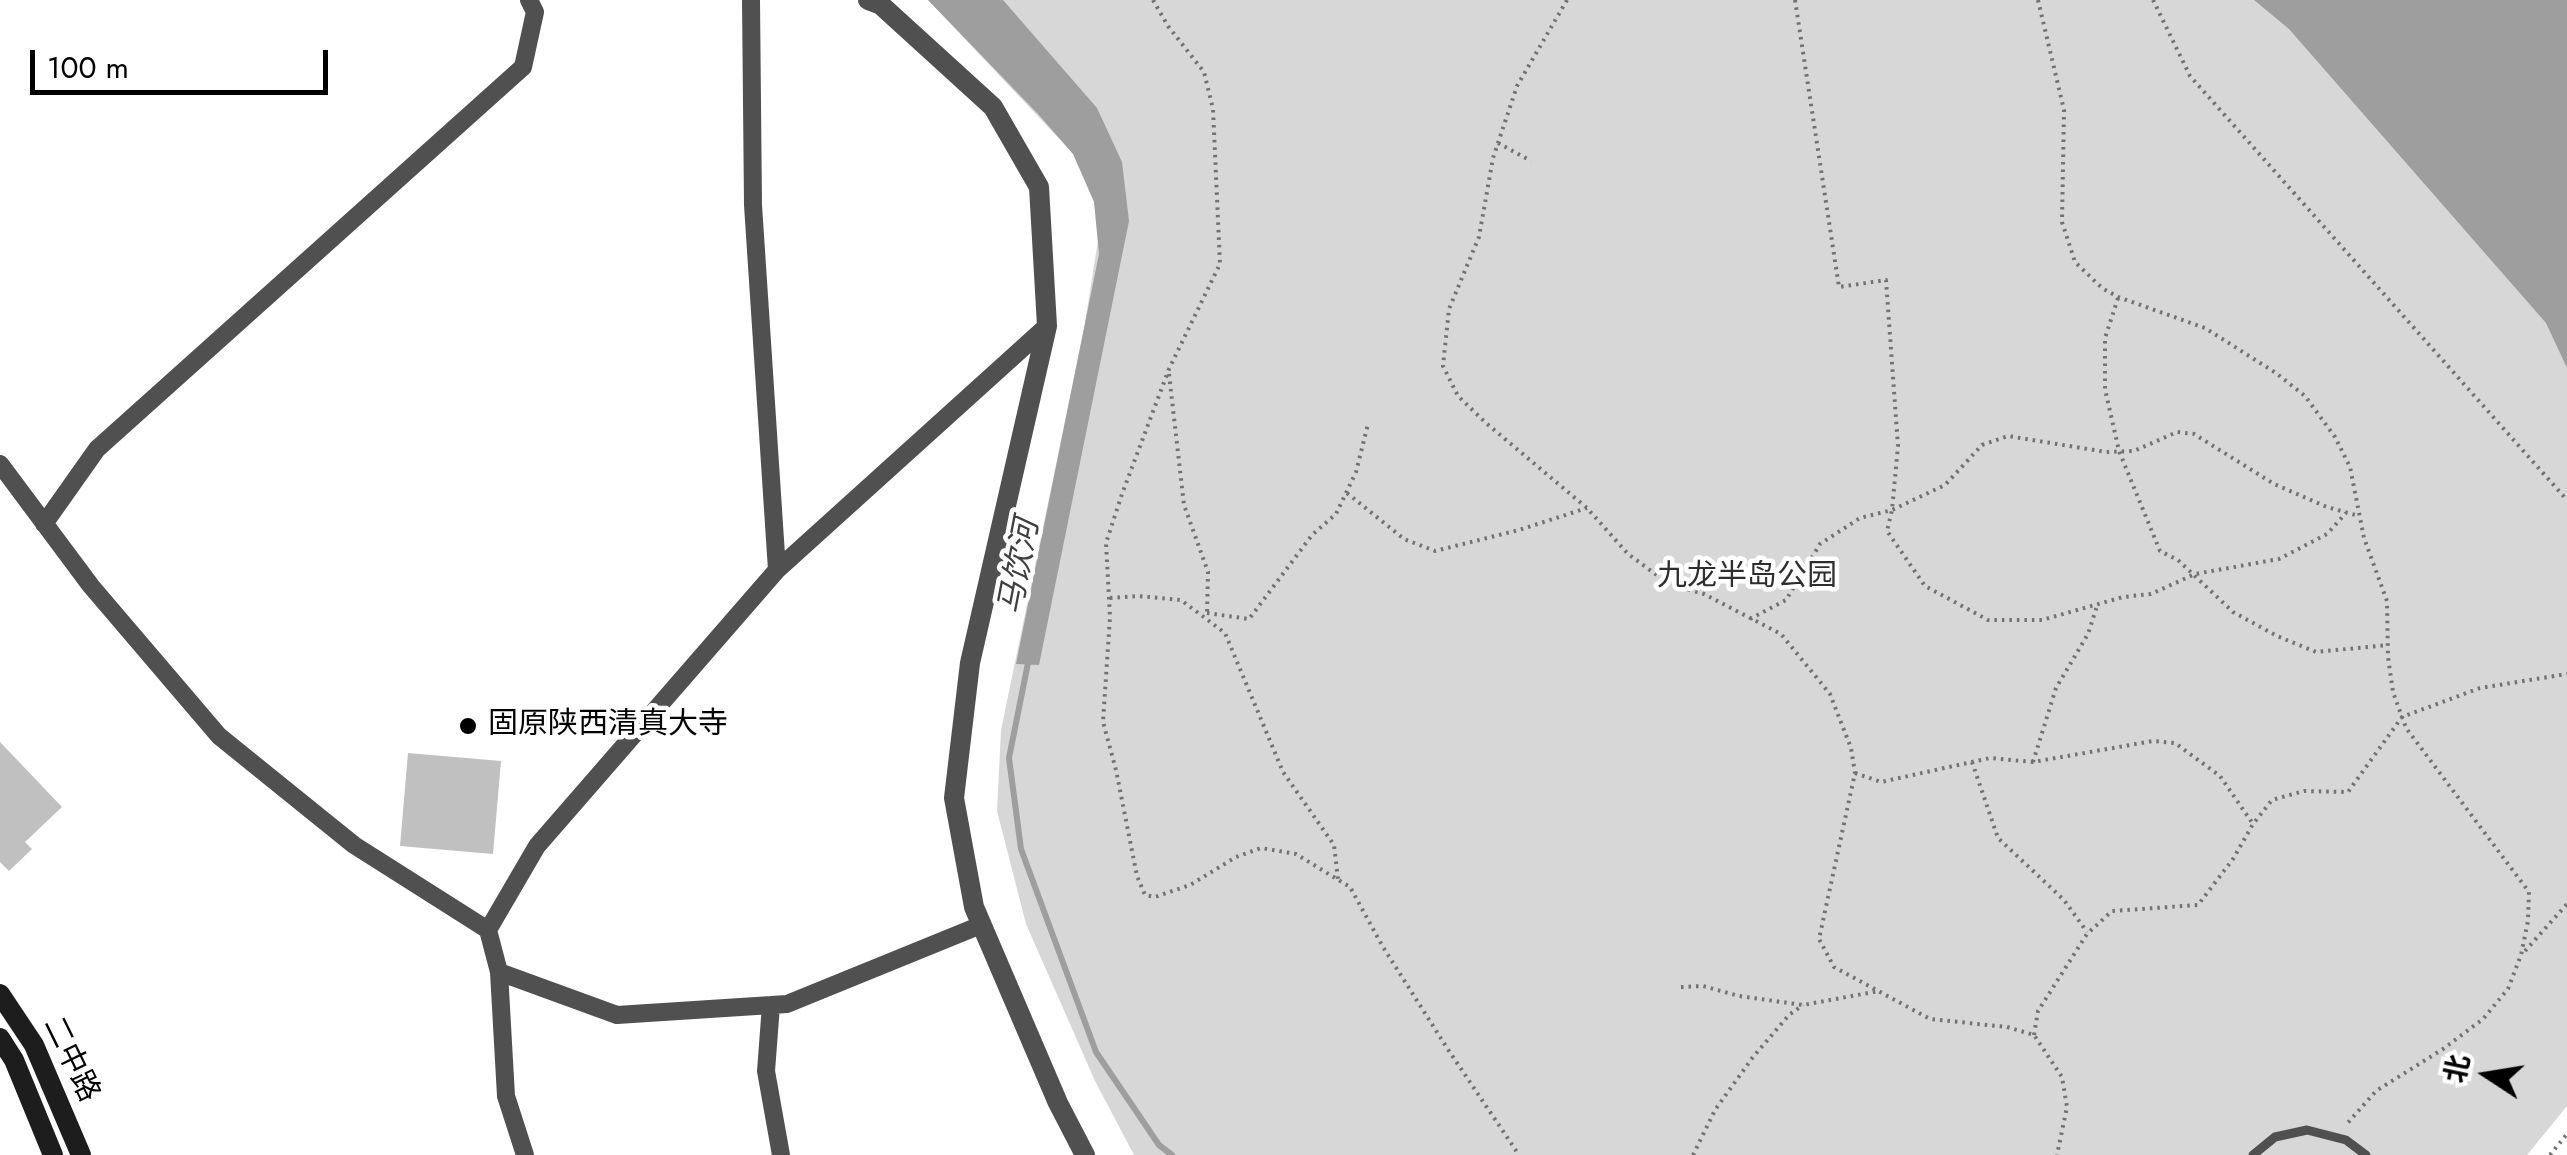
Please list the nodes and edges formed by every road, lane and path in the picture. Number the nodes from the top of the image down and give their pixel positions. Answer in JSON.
{"nodes":[{"id":1,"x":529,"y":0,"type":"edge"},
{"id":2,"x":751,"y":0,"type":"edge"},
{"id":3,"x":868,"y":0,"type":"edge"},
{"id":4,"x":1153,"y":0,"type":"edge"},
{"id":5,"x":1567,"y":0,"type":"edge"},
{"id":6,"x":1795,"y":0,"type":"edge"},
{"id":7,"x":2038,"y":0,"type":"edge"},
{"id":8,"x":2153,"y":0,"type":"edge"},
{"id":9,"x":1498,"y":143,"type":"junction"},
{"id":10,"x":1532,"y":161,"type":"dead end"},
{"id":11,"x":2118,"y":297,"type":"junction"},
{"id":12,"x":1047,"y":326,"type":"junction"},
{"id":13,"x":1169,"y":369,"type":"junction"},
{"id":14,"x":1368,"y":424,"type":"dead end"},
{"id":15,"x":2119,"y":452,"type":"junction"},
{"id":16,"x":0,"y":464,"type":"edge"},
{"id":17,"x":1346,"y":492,"type":"junction"},
{"id":18,"x":2567,"y":500,"type":"edge"},
{"id":19,"x":1587,"y":508,"type":"junction"},
{"id":20,"x":1892,"y":510,"type":"junction"},
{"id":21,"x":2346,"y":513,"type":"junction"},
{"id":22,"x":2360,"y":517,"type":"junction"},
{"id":23,"x":44,"y":524,"type":"junction"},
{"id":24,"x":776,"y":570,"type":"junction"},
{"id":25,"x":2195,"y":574,"type":"junction"},
{"id":26,"x":1109,"y":598,"type":"junction"},
{"id":27,"x":2098,"y":604,"type":"junction"},
{"id":28,"x":1207,"y":612,"type":"junction"},
{"id":29,"x":1750,"y":619,"type":"junction"},
{"id":30,"x":1207,"y":620,"type":"junction"},
{"id":31,"x":2388,"y":645,"type":"junction"},
{"id":32,"x":2567,"y":674,"type":"edge"},
{"id":33,"x":2402,"y":717,"type":"junction"},
{"id":34,"x":1972,"y":762,"type":"junction"},
{"id":35,"x":2032,"y":762,"type":"junction"},
{"id":36,"x":1855,"y":773,"type":"junction"},
{"id":37,"x":2253,"y":824,"type":"junction"},
{"id":38,"x":1338,"y":879,"type":"junction"},
{"id":39,"x":2567,"y":904,"type":"edge"},
{"id":40,"x":981,"y":925,"type":"junction"},
{"id":41,"x":488,"y":930,"type":"junction"},
{"id":42,"x":2087,"y":934,"type":"junction"},
{"id":43,"x":2522,"y":954,"type":"junction"},
{"id":44,"x":499,"y":972,"type":"junction"},
{"id":45,"x":1680,"y":987,"type":"dead end"},
{"id":46,"x":1879,"y":991,"type":"junction"},
{"id":47,"x":0,"y":994,"type":"edge"},
{"id":48,"x":770,"y":1005,"type":"junction"},
{"id":49,"x":1802,"y":1006,"type":"junction"},
{"id":50,"x":2034,"y":1034,"type":"junction"},
{"id":51,"x":0,"y":1038,"type":"edge"},
{"id":52,"x":2567,"y":1134,"type":"edge"},
{"id":53,"x":2336,"y":1137,"type":"junction"},
{"id":54,"x":53,"y":1155,"type":"edge"},
{"id":55,"x":81,"y":1155,"type":"edge"},
{"id":56,"x":524,"y":1155,"type":"edge"},
{"id":57,"x":781,"y":1155,"type":"edge"},
{"id":58,"x":1085,"y":1155,"type":"edge"},
{"id":59,"x":1520,"y":1155,"type":"edge"},
{"id":60,"x":1693,"y":1155,"type":"edge"},
{"id":61,"x":2057,"y":1155,"type":"edge"},
{"id":62,"x":2253,"y":1155,"type":"edge"},
{"id":63,"x":2366,"y":1155,"type":"edge"},
{"id":64,"x":2550,"y":1155,"type":"edge"}],
"edges":[{"from":1,"to":23,"type":"street"},
{"from":2,"to":24,"type":"street"},
{"from":3,"to":12,"type":"street"},
{"from":4,"to":13,"type":"path"},
{"from":5,"to":9,"type":"path"},
{"from":6,"to":20,"type":"path"},
{"from":7,"to":11,"type":"path"},
{"from":8,"to":18,"type":"path"},
{"from":9,"to":10,"type":"path"},
{"from":9,"to":19,"type":"path"},
{"from":11,"to":15,"type":"path"},
{"from":11,"to":22,"type":"path"},
{"from":12,"to":24,"type":"street"},
{"from":12,"to":40,"type":"street"},
{"from":13,"to":26,"type":"path"},
{"from":13,"to":28,"type":"path"},
{"from":14,"to":17,"type":"path"},
{"from":15,"to":20,"type":"path"},
{"from":15,"to":21,"type":"path"},
{"from":15,"to":25,"type":"path"},
{"from":16,"to":23,"type":"street"},
{"from":17,"to":19,"type":"path"},
{"from":17,"to":28,"type":"path"},
{"from":19,"to":29,"type":"path"},
{"from":20,"to":27,"type":"path"},
{"from":20,"to":29,"type":"path"},
{"from":21,"to":22,"type":"path"},
{"from":21,"to":25,"type":"path"},
{"from":22,"to":31,"type":"path"},
{"from":23,"to":41,"type":"street"},
{"from":24,"to":41,"type":"street"},
{"from":25,"to":27,"type":"path"},
{"from":25,"to":31,"type":"path"},
{"from":26,"to":30,"type":"path"},
{"from":26,"to":38,"type":"path"},
{"from":27,"to":35,"type":"path"},
{"from":28,"to":30,"type":"path"},
{"from":29,"to":36,"type":"path"},
{"from":30,"to":38,"type":"path"},
{"from":31,"to":33,"type":"path"},
{"from":32,"to":33,"type":"path"},
{"from":33,"to":37,"type":"path"},
{"from":33,"to":43,"type":"path"},
{"from":34,"to":35,"type":"path"},
{"from":34,"to":36,"type":"path"},
{"from":34,"to":42,"type":"path"},
{"from":35,"to":37,"type":"path"},
{"from":36,"to":46,"type":"path"},
{"from":37,"to":42,"type":"path"},
{"from":38,"to":59,"type":"path"},
{"from":39,"to":43,"type":"path"},
{"from":40,"to":48,"type":"street"},
{"from":40,"to":58,"type":"street"},
{"from":41,"to":44,"type":"street"},
{"from":42,"to":50,"type":"path"},
{"from":43,"to":53,"type":"path"},
{"from":44,"to":48,"type":"street"},
{"from":44,"to":56,"type":"street"},
{"from":45,"to":49,"type":"path"},
{"from":46,"to":49,"type":"path"},
{"from":46,"to":50,"type":"path"},
{"from":47,"to":55,"type":"main road","name":"二中路"},
{"from":48,"to":57,"type":"street"},
{"from":49,"to":60,"type":"path"},
{"from":50,"to":61,"type":"path"},
{"from":51,"to":54,"type":"main road","name":"二中路"},
{"from":52,"to":64,"type":"path"},
{"from":53,"to":62,"type":"lane"},
{"from":53,"to":63,"type":"lane"}]}
